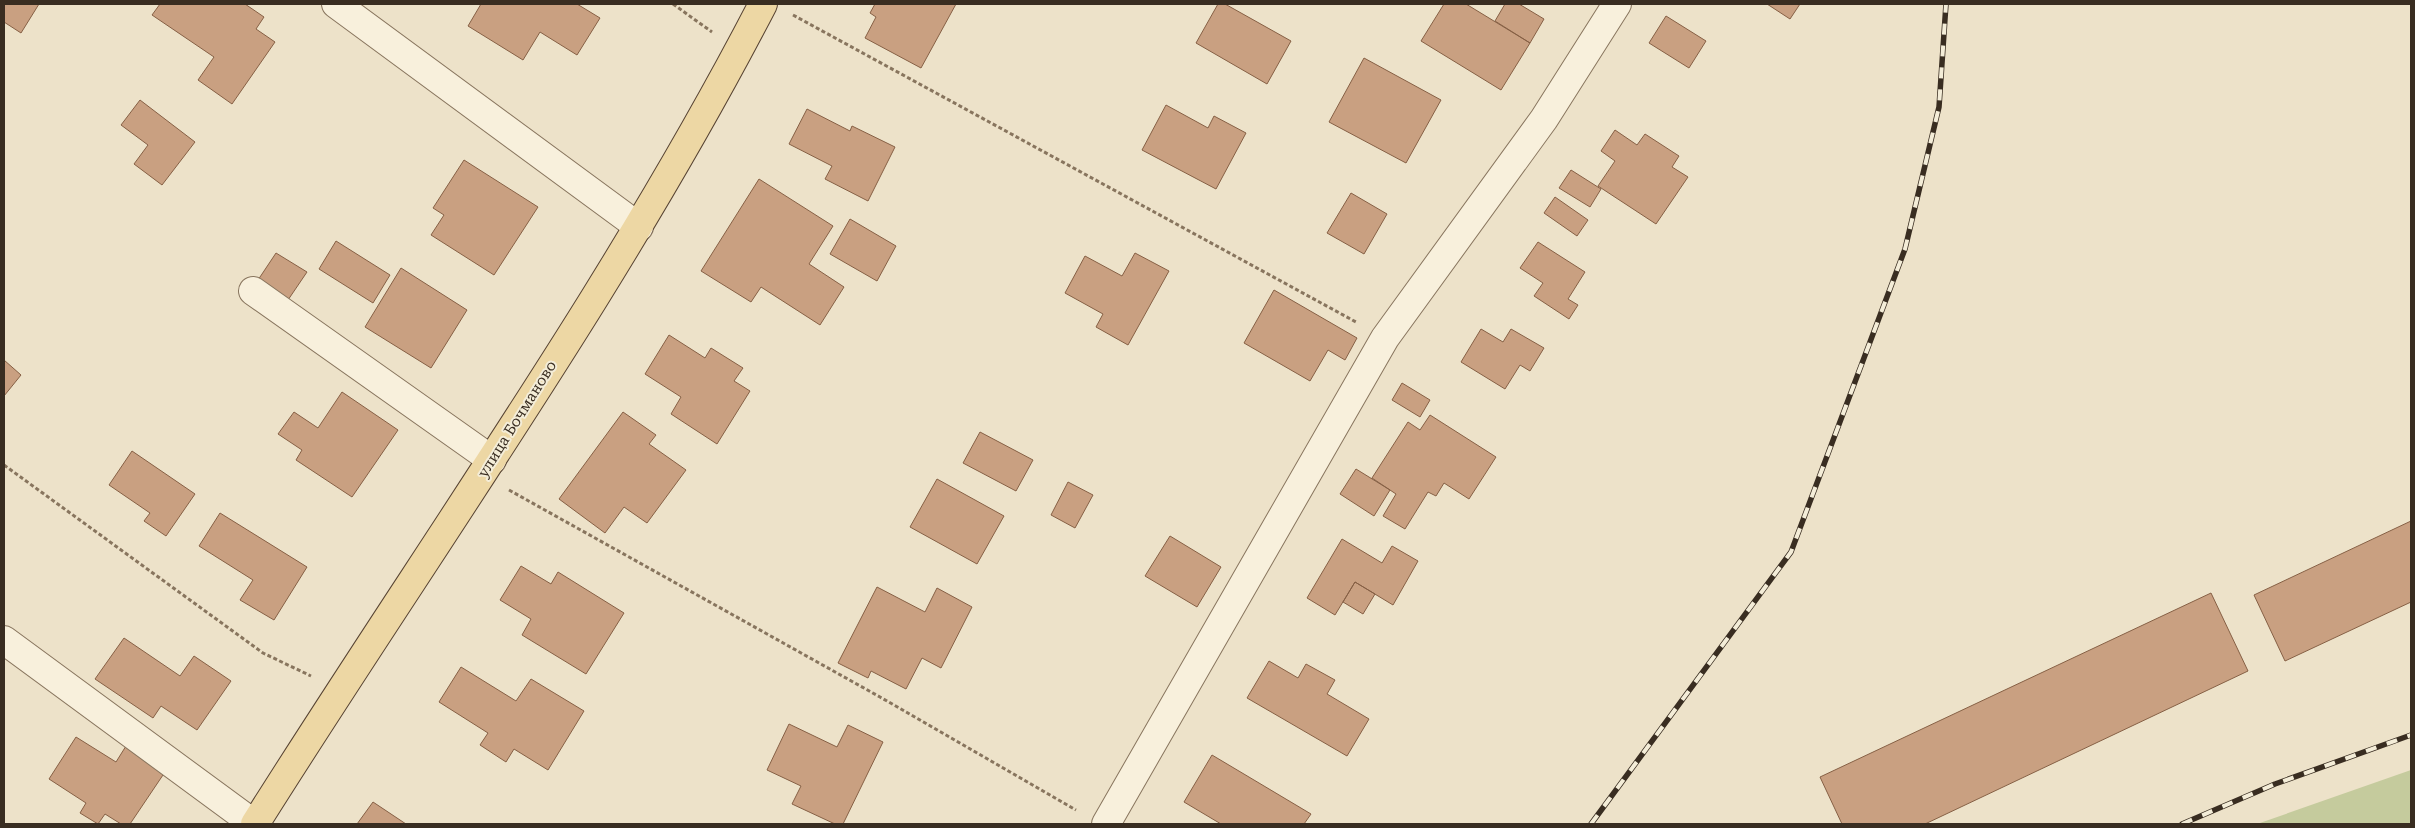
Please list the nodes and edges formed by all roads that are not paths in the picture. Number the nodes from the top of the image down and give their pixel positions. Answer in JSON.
{"nodes":[{"id":1,"x":336,"y":4,"type":"edge"},
{"id":2,"x":763,"y":4,"type":"edge"},
{"id":3,"x":1616,"y":4,"type":"edge"},
{"id":4,"x":639,"y":227,"type":"junction"},
{"id":5,"x":254,"y":291,"type":"dead end"},
{"id":6,"x":487,"y":467,"type":"junction"},
{"id":7,"x":4,"y":640,"type":"edge"},
{"id":8,"x":1095,"y":819,"type":"edge"},
{"id":9,"x":254,"y":824,"type":"edge"}],
"edges":[{"from":1,"to":4,"type":"street"},
{"from":2,"to":4,"type":"main road","name":"улица Бочманово"},
{"from":3,"to":8,"type":"street"},
{"from":4,"to":6,"type":"main road","name":"улица Бочманово"},
{"from":5,"to":6,"type":"street"},
{"from":6,"to":9,"type":"main road","name":"улица Бочманово"},
{"from":7,"to":9,"type":"street"}]}
